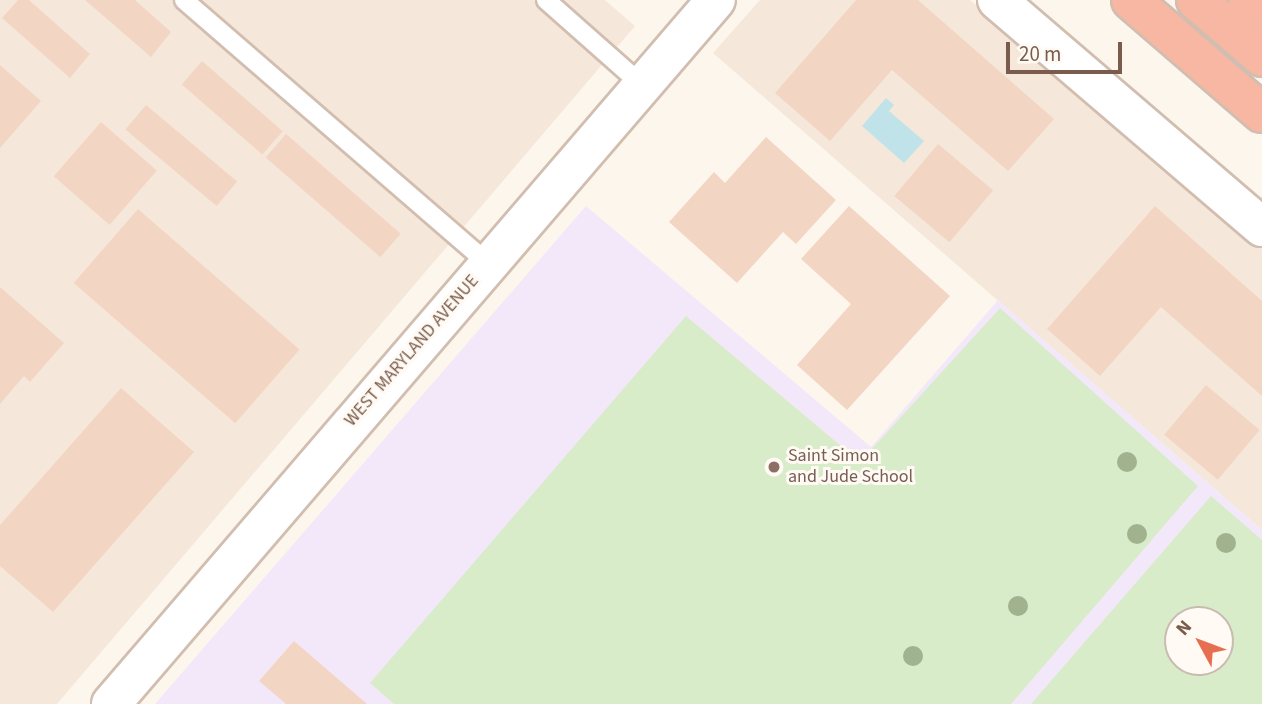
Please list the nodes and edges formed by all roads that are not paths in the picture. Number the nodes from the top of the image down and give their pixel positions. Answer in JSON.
{"nodes":[{"id":1,"x":184,"y":0,"type":"edge"},
{"id":2,"x":546,"y":0,"type":"edge"},
{"id":3,"x":716,"y":0,"type":"edge"},
{"id":4,"x":997,"y":0,"type":"edge"},
{"id":5,"x":1131,"y":0,"type":"edge"},
{"id":6,"x":1196,"y":0,"type":"edge"},
{"id":7,"x":1248,"y":0,"type":"edge"},
{"id":8,"x":1262,"y":12,"type":"edge"},
{"id":9,"x":1262,"y":57,"type":"edge"},
{"id":10,"x":642,"y":85,"type":"junction"},
{"id":11,"x":1262,"y":113,"type":"edge"},
{"id":12,"x":1262,"y":227,"type":"edge"},
{"id":13,"x":488,"y":263,"type":"junction"},
{"id":14,"x":111,"y":704,"type":"edge"}],
"edges":[{"from":1,"to":13,"type":"lane"},
{"from":2,"to":10,"type":"lane"},
{"from":3,"to":10,"type":"street","name":"WEST MARYLAND AVENUE"},
{"from":4,"to":12,"type":"street"},
{"from":5,"to":11,"type":"highway"},
{"from":6,"to":9,"type":"highway"},
{"from":7,"to":8,"type":"highway"},
{"from":10,"to":13,"type":"street","name":"WEST MARYLAND AVENUE"},
{"from":13,"to":14,"type":"street","name":"WEST MARYLAND AVENUE"}]}
